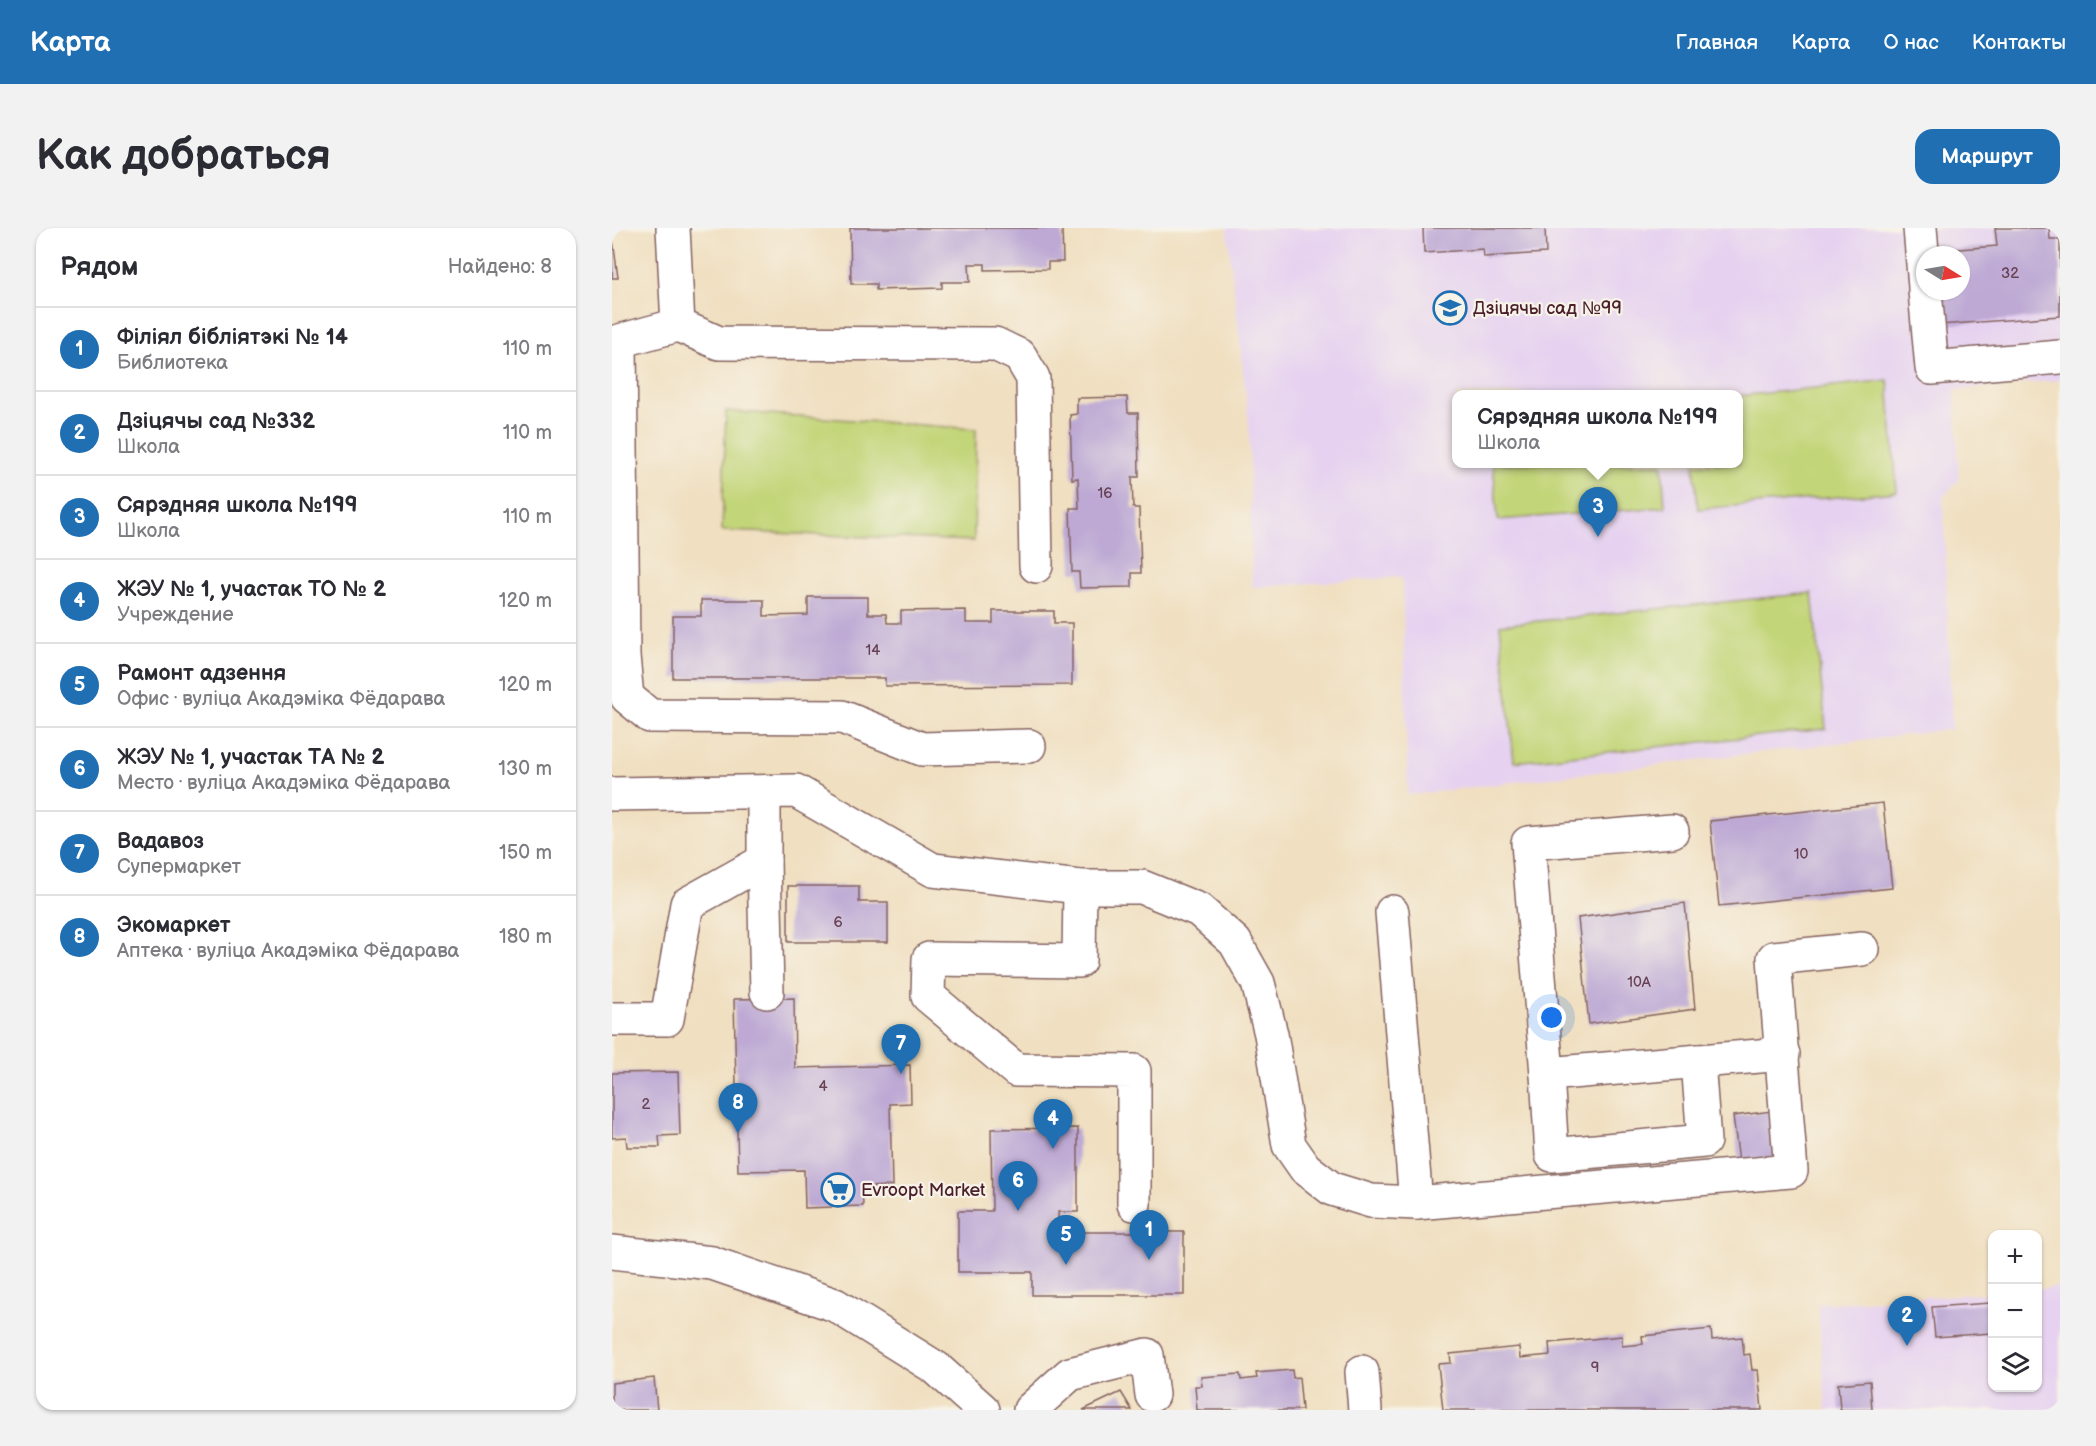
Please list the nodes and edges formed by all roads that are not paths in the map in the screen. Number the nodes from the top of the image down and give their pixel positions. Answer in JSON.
{"nodes":[{"id":1,"x":673,"y":228,"type":"edge"},
{"id":2,"x":1920,"y":228,"type":"edge"},
{"id":3,"x":1921,"y":246,"type":"edge"},
{"id":4,"x":1926,"y":300,"type":"edge"},
{"id":5,"x":678,"y":325,"type":"junction"},
{"id":6,"x":616,"y":342,"type":"edge"},
{"id":7,"x":2060,"y":357,"type":"edge"},
{"id":8,"x":1036,"y":566,"type":"dead end"},
{"id":9,"x":1029,"y":746,"type":"dead end"},
{"id":10,"x":764,"y":792,"type":"junction"},
{"id":11,"x":612,"y":794,"type":"edge"},
{"id":12,"x":1672,"y":831,"type":"dead end"},
{"id":13,"x":764,"y":861,"type":"junction"},
{"id":14,"x":1080,"y":887,"type":"junction"},
{"id":15,"x":1392,"y":912,"type":"dead end"},
{"id":16,"x":1862,"y":949,"type":"dead end"},
{"id":17,"x":767,"y":992,"type":"dead end"},
{"id":18,"x":612,"y":1019,"type":"edge"},
{"id":19,"x":1783,"y":1054,"type":"junction"},
{"id":20,"x":1698,"y":1061,"type":"junction"},
{"id":21,"x":1547,"y":1074,"type":"junction"},
{"id":22,"x":1416,"y":1203,"type":"junction"},
{"id":23,"x":1134,"y":1204,"type":"dead end"},
{"id":24,"x":612,"y":1252,"type":"edge"},
{"id":25,"x":1362,"y":1372,"type":"dead end"},
{"id":26,"x":1152,"y":1395,"type":"dead end"},
{"id":27,"x":983,"y":1410,"type":"edge"},
{"id":28,"x":1030,"y":1410,"type":"edge"},
{"id":29,"x":1365,"y":1410,"type":"edge"}],
"edges":[{"from":1,"to":5,"type":"street"},
{"from":2,"to":3,"type":"street"},
{"from":4,"to":7,"type":"street"},
{"from":5,"to":6,"type":"street"},
{"from":5,"to":8,"type":"street"},
{"from":6,"to":9,"type":"street"},
{"from":10,"to":11,"type":"street"},
{"from":10,"to":13,"type":"street"},
{"from":10,"to":14,"type":"street"},
{"from":12,"to":21,"type":"street"},
{"from":13,"to":17,"type":"street"},
{"from":13,"to":18,"type":"street"},
{"from":14,"to":22,"type":"street"},
{"from":14,"to":23,"type":"street"},
{"from":15,"to":22,"type":"street"},
{"from":16,"to":19,"type":"street"},
{"from":19,"to":20,"type":"street"},
{"from":19,"to":22,"type":"street"},
{"from":20,"to":21,"type":"street"},
{"from":20,"to":21,"type":"street"},
{"from":24,"to":27,"type":"street"},
{"from":25,"to":29,"type":"street"},
{"from":26,"to":28,"type":"street"}]}
